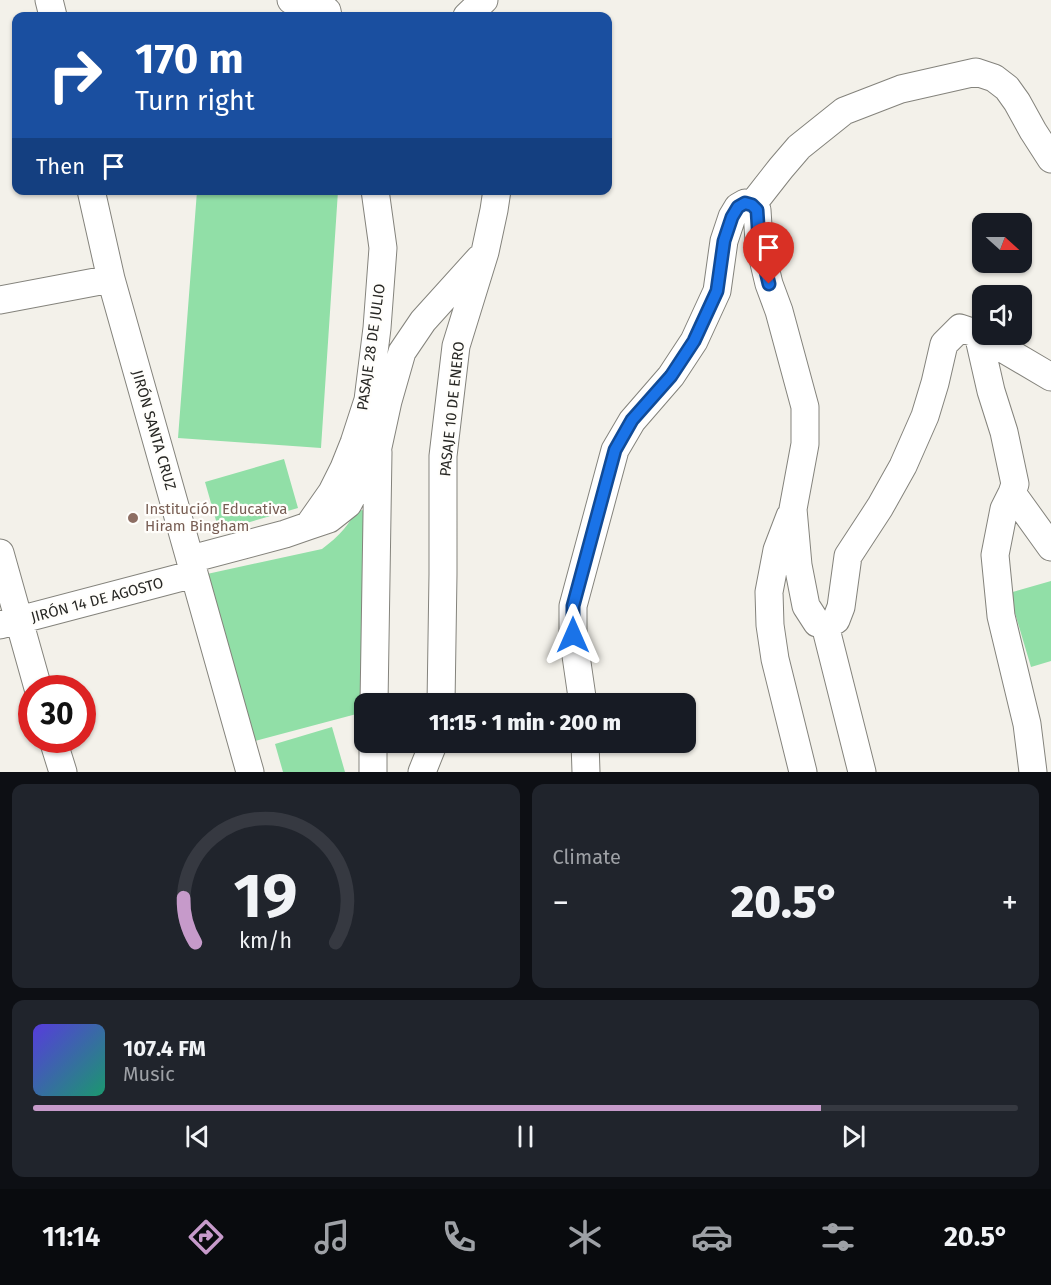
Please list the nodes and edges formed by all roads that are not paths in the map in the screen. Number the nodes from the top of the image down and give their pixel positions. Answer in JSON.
{"nodes":[{"id":1,"x":291,"y":0,"type":"edge"},
{"id":2,"x":484,"y":0,"type":"edge"},
{"id":3,"x":327,"y":12,"type":"edge"},
{"id":4,"x":471,"y":12,"type":"edge"},
{"id":5,"x":1051,"y":159,"type":"edge"},
{"id":6,"x":92,"y":195,"type":"edge"},
{"id":7,"x":376,"y":195,"type":"edge"},
{"id":8,"x":496,"y":195,"type":"edge"},
{"id":9,"x":752,"y":205,"type":"junction"},
{"id":10,"x":485,"y":252,"type":"junction"},
{"id":11,"x":111,"y":279,"type":"junction"},
{"id":12,"x":0,"y":300,"type":"edge"},
{"id":13,"x":972,"y":332,"type":"edge"},
{"id":14,"x":981,"y":345,"type":"edge"},
{"id":15,"x":997,"y":345,"type":"edge"},
{"id":16,"x":1051,"y":376,"type":"edge"},
{"id":17,"x":378,"y":447,"type":"junction"},
{"id":18,"x":1012,"y":493,"type":"junction"},
{"id":19,"x":793,"y":509,"type":"junction"},
{"id":20,"x":308,"y":526,"type":"junction"},
{"id":21,"x":1051,"y":548,"type":"edge"},
{"id":22,"x":0,"y":553,"type":"edge"},
{"id":23,"x":192,"y":567,"type":"junction"},
{"id":24,"x":9,"y":623,"type":"edge"},
{"id":25,"x":827,"y":625,"type":"junction"},
{"id":26,"x":32,"y":675,"type":"edge"},
{"id":27,"x":374,"y":693,"type":"edge"},
{"id":28,"x":441,"y":693,"type":"edge"},
{"id":29,"x":581,"y":693,"type":"edge"},
{"id":30,"x":57,"y":753,"type":"edge"},
{"id":31,"x":373,"y":753,"type":"edge"},
{"id":32,"x":430,"y":753,"type":"edge"},
{"id":33,"x":441,"y":753,"type":"edge"},
{"id":34,"x":585,"y":753,"type":"edge"},
{"id":35,"x":63,"y":772,"type":"edge"},
{"id":36,"x":250,"y":772,"type":"edge"},
{"id":37,"x":373,"y":772,"type":"edge"},
{"id":38,"x":422,"y":772,"type":"edge"},
{"id":39,"x":442,"y":772,"type":"edge"},
{"id":40,"x":586,"y":772,"type":"edge"},
{"id":41,"x":803,"y":772,"type":"edge"},
{"id":42,"x":862,"y":772,"type":"edge"},
{"id":43,"x":1033,"y":772,"type":"edge"}],
"edges":[{"from":1,"to":3,"type":"street"},
{"from":2,"to":4,"type":"street"},
{"from":5,"to":9,"type":"street"},
{"from":6,"to":11,"type":"street","name":"JIRÓN SANTA CRUZ"},
{"from":7,"to":20,"type":"street","name":"PASAJE 28 DE JULIO"},
{"from":8,"to":10,"type":"street","name":"PASAJE 10 DE ENERO"},
{"from":9,"to":19,"type":"street"},
{"from":9,"to":29,"type":"street"},
{"from":10,"to":17,"type":"street"},
{"from":10,"to":28,"type":"street","name":"PASAJE 10 DE ENERO"},
{"from":11,"to":12,"type":"street"},
{"from":11,"to":23,"type":"street","name":"JIRÓN SANTA CRUZ"},
{"from":13,"to":25,"type":"street"},
{"from":14,"to":18,"type":"street"},
{"from":15,"to":16,"type":"street"},
{"from":17,"to":20,"type":"street","name":"JIRÓN 14 DE AGOSTO"},
{"from":17,"to":27,"type":"street"},
{"from":18,"to":21,"type":"street"},
{"from":18,"to":43,"type":"street"},
{"from":19,"to":25,"type":"street"},
{"from":19,"to":41,"type":"street"},
{"from":20,"to":23,"type":"street","name":"JIRÓN 14 DE AGOSTO"},
{"from":22,"to":24,"type":"street"},
{"from":23,"to":24,"type":"street","name":"JIRÓN 14 DE AGOSTO"},
{"from":23,"to":36,"type":"street","name":"JIRÓN SANTA CRUZ"},
{"from":24,"to":26,"type":"street"},
{"from":25,"to":42,"type":"street"},
{"from":30,"to":35,"type":"street"},
{"from":31,"to":37,"type":"street"},
{"from":32,"to":38,"type":"street"},
{"from":33,"to":39,"type":"street"},
{"from":34,"to":40,"type":"street"}]}
